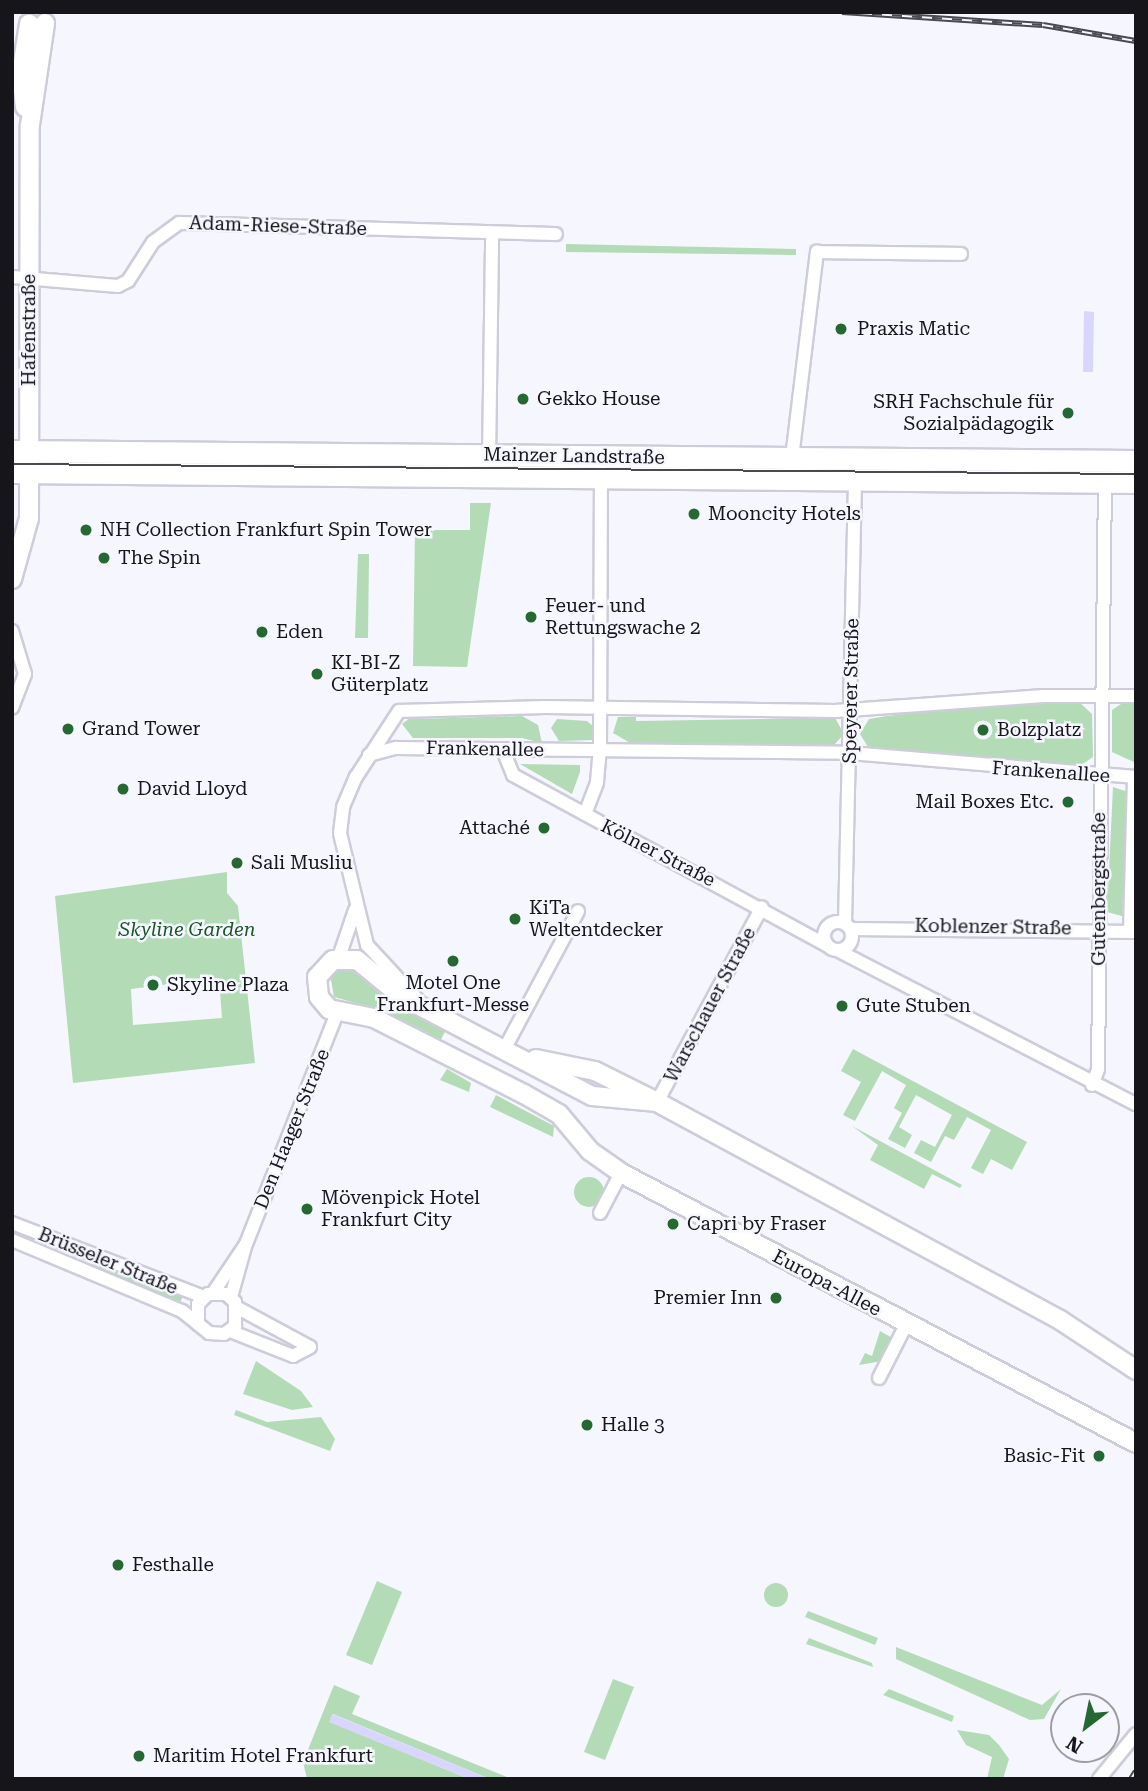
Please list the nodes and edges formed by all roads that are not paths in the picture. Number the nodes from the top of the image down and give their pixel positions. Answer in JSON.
{"nodes":[{"id":1,"x":37,"y":24,"type":"dead end"},
{"id":2,"x":492,"y":233,"type":"junction"},
{"id":3,"x":556,"y":234,"type":"dead end"},
{"id":4,"x":961,"y":254,"type":"dead end"},
{"id":5,"x":21,"y":278,"type":"edge"},
{"id":6,"x":21,"y":451,"type":"edge"},
{"id":7,"x":792,"y":458,"type":"junction"},
{"id":8,"x":1136,"y":461,"type":"edge"},
{"id":9,"x":488,"y":466,"type":"junction"},
{"id":10,"x":601,"y":467,"type":"junction"},
{"id":11,"x":855,"y":469,"type":"junction"},
{"id":12,"x":21,"y":472,"type":"edge"},
{"id":13,"x":1105,"y":482,"type":"junction"},
{"id":14,"x":1136,"y":482,"type":"edge"},
{"id":15,"x":12,"y":579,"type":"edge"},
{"id":16,"x":12,"y":631,"type":"edge"},
{"id":17,"x":1102,"y":695,"type":"junction"},
{"id":18,"x":1136,"y":696,"type":"edge"},
{"id":19,"x":601,"y":707,"type":"junction"},
{"id":20,"x":12,"y":708,"type":"edge"},
{"id":21,"x":850,"y":710,"type":"junction"},
{"id":22,"x":393,"y":718,"type":"junction"},
{"id":23,"x":408,"y":748,"type":"junction"},
{"id":24,"x":503,"y":750,"type":"junction"},
{"id":25,"x":600,"y":750,"type":"junction"},
{"id":26,"x":850,"y":753,"type":"junction"},
{"id":27,"x":369,"y":755,"type":"junction"},
{"id":28,"x":1101,"y":777,"type":"junction"},
{"id":29,"x":1135,"y":777,"type":"edge"},
{"id":30,"x":584,"y":814,"type":"junction"},
{"id":31,"x":355,"y":906,"type":"junction"},
{"id":32,"x":762,"y":907,"type":"junction"},
{"id":33,"x":578,"y":911,"type":"dead end"},
{"id":34,"x":849,"y":929,"type":"junction"},
{"id":35,"x":1100,"y":929,"type":"junction"},
{"id":36,"x":1133,"y":931,"type":"edge"},
{"id":37,"x":832,"y":948,"type":"junction"},
{"id":38,"x":339,"y":957,"type":"junction"},
{"id":39,"x":872,"y":966,"type":"junction"},
{"id":40,"x":419,"y":1001,"type":"junction"},
{"id":41,"x":337,"y":1013,"type":"junction"},
{"id":42,"x":505,"y":1048,"type":"junction"},
{"id":43,"x":1092,"y":1085,"type":"junction"},
{"id":44,"x":657,"y":1102,"type":"junction"},
{"id":45,"x":1136,"y":1104,"type":"edge"},
{"id":46,"x":621,"y":1173,"type":"junction"},
{"id":47,"x":600,"y":1213,"type":"dead end"},
{"id":48,"x":12,"y":1223,"type":"edge"},
{"id":49,"x":12,"y":1240,"type":"edge"},
{"id":50,"x":246,"y":1244,"type":"junction"},
{"id":51,"x":90,"y":1253,"type":"junction"},
{"id":52,"x":64,"y":1261,"type":"junction"},
{"id":53,"x":208,"y":1295,"type":"junction"},
{"id":54,"x":235,"y":1303,"type":"junction"},
{"id":55,"x":198,"y":1324,"type":"junction"},
{"id":56,"x":906,"y":1325,"type":"junction"},
{"id":57,"x":230,"y":1331,"type":"junction"},
{"id":58,"x":1136,"y":1370,"type":"edge"},
{"id":59,"x":879,"y":1378,"type":"dead end"},
{"id":60,"x":1136,"y":1443,"type":"edge"},
{"id":61,"x":1136,"y":1734,"type":"edge"},
{"id":62,"x":1099,"y":1779,"type":"edge"}],
"edges":[{"from":1,"to":5,"type":"street","name":"Hafenstraße"},
{"from":2,"to":3,"type":"street","name":"Adam-Riese-Straße"},
{"from":2,"to":5,"type":"street","name":"Adam-Riese-Straße"},
{"from":2,"to":9,"type":"street"},
{"from":4,"to":7,"type":"street"},
{"from":5,"to":6,"type":"street","name":"Hafenstraße"},
{"from":6,"to":9,"type":"main road","name":"Mainzer Landstraße"},
{"from":6,"to":12,"type":"street","name":"Hafenstraße"},
{"from":7,"to":10,"type":"main road","name":"Mainzer Landstraße"},
{"from":7,"to":11,"type":"main road","name":"Mainzer Landstraße"},
{"from":8,"to":11,"type":"main road","name":"Mainzer Landstraße"},
{"from":9,"to":10,"type":"main road","name":"Mainzer Landstraße"},
{"from":9,"to":12,"type":"main road","name":"Mainzer Landstraße"},
{"from":10,"to":11,"type":"main road","name":"Mainzer Landstraße"},
{"from":10,"to":19,"type":"street"},
{"from":11,"to":13,"type":"main road","name":"Mainzer Landstraße"},
{"from":11,"to":21,"type":"street","name":"Speyerer Straße"},
{"from":12,"to":15,"type":"street","name":"Hafenstraße"},
{"from":13,"to":14,"type":"main road","name":"Mainzer Landstraße"},
{"from":13,"to":17,"type":"street","name":"Gutenbergstraße"},
{"from":16,"to":20,"type":"street"},
{"from":17,"to":18,"type":"street"},
{"from":17,"to":21,"type":"street"},
{"from":17,"to":28,"type":"street","name":"Gutenbergstraße"},
{"from":19,"to":21,"type":"street"},
{"from":19,"to":22,"type":"street"},
{"from":19,"to":25,"type":"street"},
{"from":21,"to":26,"type":"street","name":"Speyerer Straße"},
{"from":22,"to":23,"type":"street","name":"Frankenallee"},
{"from":22,"to":27,"type":"street"},
{"from":23,"to":24,"type":"street","name":"Frankenallee"},
{"from":23,"to":27,"type":"street"},
{"from":24,"to":25,"type":"street","name":"Frankenallee"},
{"from":24,"to":30,"type":"street","name":"Kölner Straße"},
{"from":25,"to":26,"type":"street","name":"Frankenallee"},
{"from":25,"to":30,"type":"street"},
{"from":26,"to":28,"type":"street","name":"Frankenallee"},
{"from":26,"to":34,"type":"street","name":"Speyerer Straße"},
{"from":27,"to":31,"type":"street"},
{"from":28,"to":29,"type":"street","name":"Frankenallee"},
{"from":28,"to":35,"type":"street","name":"Gutenbergstraße"},
{"from":29,"to":36,"type":"street","name":"Gutenbergstraße"},
{"from":30,"to":32,"type":"street","name":"Kölner Straße"},
{"from":31,"to":38,"type":"street"},
{"from":31,"to":40,"type":"street"},
{"from":32,"to":37,"type":"street","name":"Kölner Straße"},
{"from":32,"to":44,"type":"street","name":"Warschauer Straße"},
{"from":33,"to":42,"type":"street"},
{"from":34,"to":35,"type":"street","name":"Koblenzer Straße"},
{"from":34,"to":37,"type":"street"},
{"from":34,"to":37,"type":"street"},
{"from":34,"to":39,"type":"street","name":"Kölner Straße"},
{"from":35,"to":36,"type":"street","name":"Koblenzer Straße"},
{"from":35,"to":43,"type":"street","name":"Gutenbergstraße"},
{"from":37,"to":39,"type":"street","name":"Kölner Straße"},
{"from":38,"to":40,"type":"street"},
{"from":38,"to":41,"type":"street"},
{"from":39,"to":43,"type":"street","name":"Kölner Straße"},
{"from":40,"to":42,"type":"street"},
{"from":41,"to":46,"type":"street","name":"Europa-Allee"},
{"from":41,"to":50,"type":"street","name":"Den Haager Straße"},
{"from":42,"to":44,"type":"street"},
{"from":43,"to":45,"type":"street","name":"Kölner Straße"},
{"from":44,"to":58,"type":"street"},
{"from":46,"to":47,"type":"street"},
{"from":46,"to":56,"type":"street","name":"Europa-Allee"},
{"from":48,"to":51,"type":"street","name":"Brüsseler Straße"},
{"from":49,"to":52,"type":"street","name":"Brüsseler Straße"},
{"from":50,"to":53,"type":"street","name":"Den Haager Straße"},
{"from":50,"to":54,"type":"street","name":"Den Haager Straße"},
{"from":51,"to":52,"type":"street"},
{"from":51,"to":53,"type":"street","name":"Brüsseler Straße"},
{"from":52,"to":55,"type":"street","name":"Brüsseler Straße"},
{"from":53,"to":54,"type":"street"},
{"from":53,"to":55,"type":"street"},
{"from":54,"to":57,"type":"street"},
{"from":54,"to":57,"type":"street"},
{"from":55,"to":57,"type":"street"},
{"from":56,"to":59,"type":"street"},
{"from":56,"to":60,"type":"street","name":"Europa-Allee"},
{"from":61,"to":62,"type":"street"}]}
